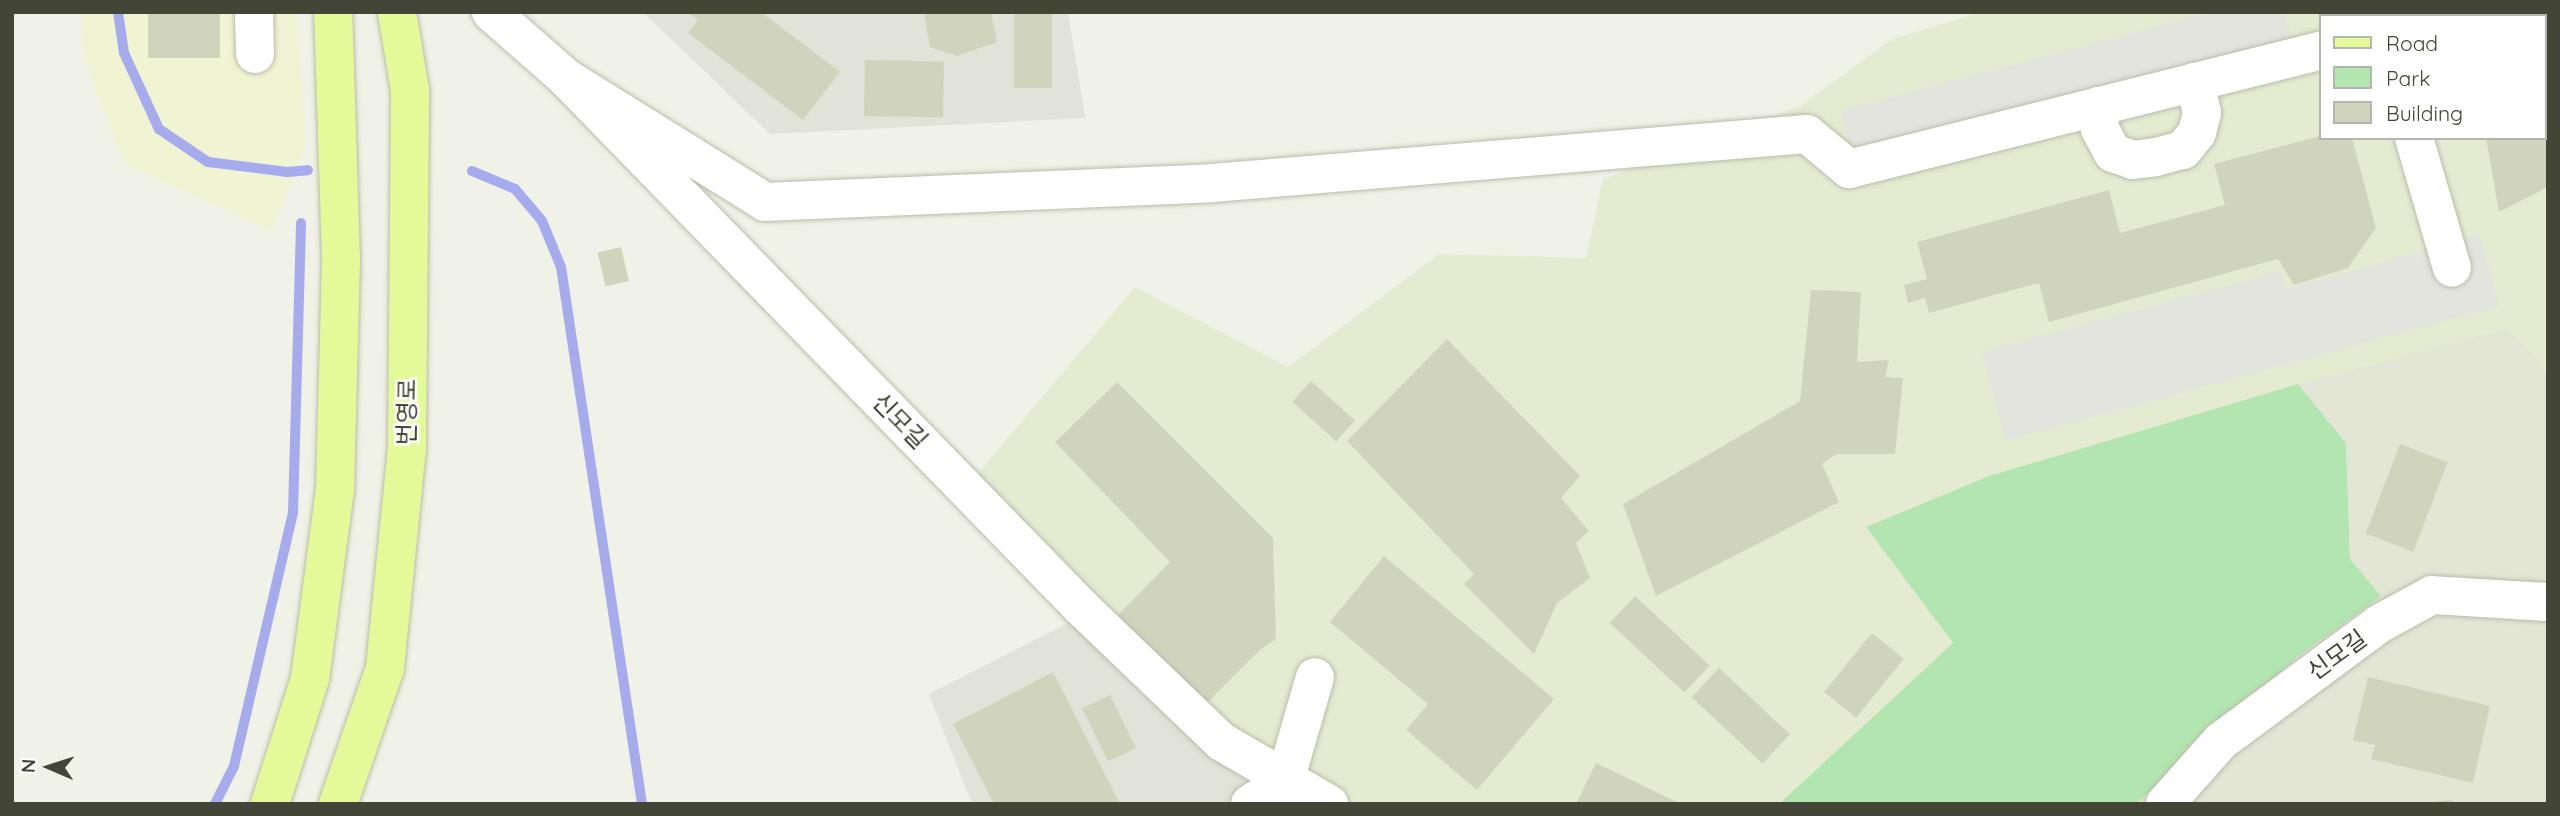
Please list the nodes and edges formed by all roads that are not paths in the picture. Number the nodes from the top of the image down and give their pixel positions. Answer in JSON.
{"nodes":[{"id":1,"x":254,"y":12,"type":"edge"},
{"id":2,"x":333,"y":12,"type":"edge"},
{"id":3,"x":397,"y":12,"type":"edge"},
{"id":4,"x":491,"y":12,"type":"edge"},
{"id":5,"x":2318,"y":51,"type":"edge"},
{"id":6,"x":256,"y":54,"type":"dead end"},
{"id":7,"x":566,"y":78,"type":"junction"},
{"id":8,"x":2195,"y":82,"type":"junction"},
{"id":9,"x":2098,"y":106,"type":"junction"},
{"id":10,"x":2415,"y":140,"type":"edge"},
{"id":11,"x":2452,"y":268,"type":"dead end"},
{"id":12,"x":2548,"y":602,"type":"edge"},
{"id":13,"x":1315,"y":677,"type":"dead end"},
{"id":14,"x":1285,"y":781,"type":"junction"},
{"id":15,"x":270,"y":804,"type":"edge"},
{"id":16,"x":338,"y":804,"type":"edge"},
{"id":17,"x":1251,"y":804,"type":"edge"},
{"id":18,"x":1329,"y":804,"type":"edge"},
{"id":19,"x":2165,"y":804,"type":"edge"}],
"edges":[{"from":1,"to":6,"type":"street"},
{"from":2,"to":15,"type":"main road"},
{"from":3,"to":16,"type":"main road","name":"번영로"},
{"from":4,"to":7,"type":"street","name":"신모길"},
{"from":5,"to":8,"type":"street"},
{"from":7,"to":9,"type":"street"},
{"from":7,"to":14,"type":"street","name":"신모길"},
{"from":8,"to":9,"type":"street"},
{"from":8,"to":9,"type":"street"},
{"from":10,"to":11,"type":"street"},
{"from":12,"to":19,"type":"street","name":"신모길"},
{"from":13,"to":14,"type":"street"},
{"from":14,"to":17,"type":"street"},
{"from":14,"to":18,"type":"street","name":"신모길"}]}
